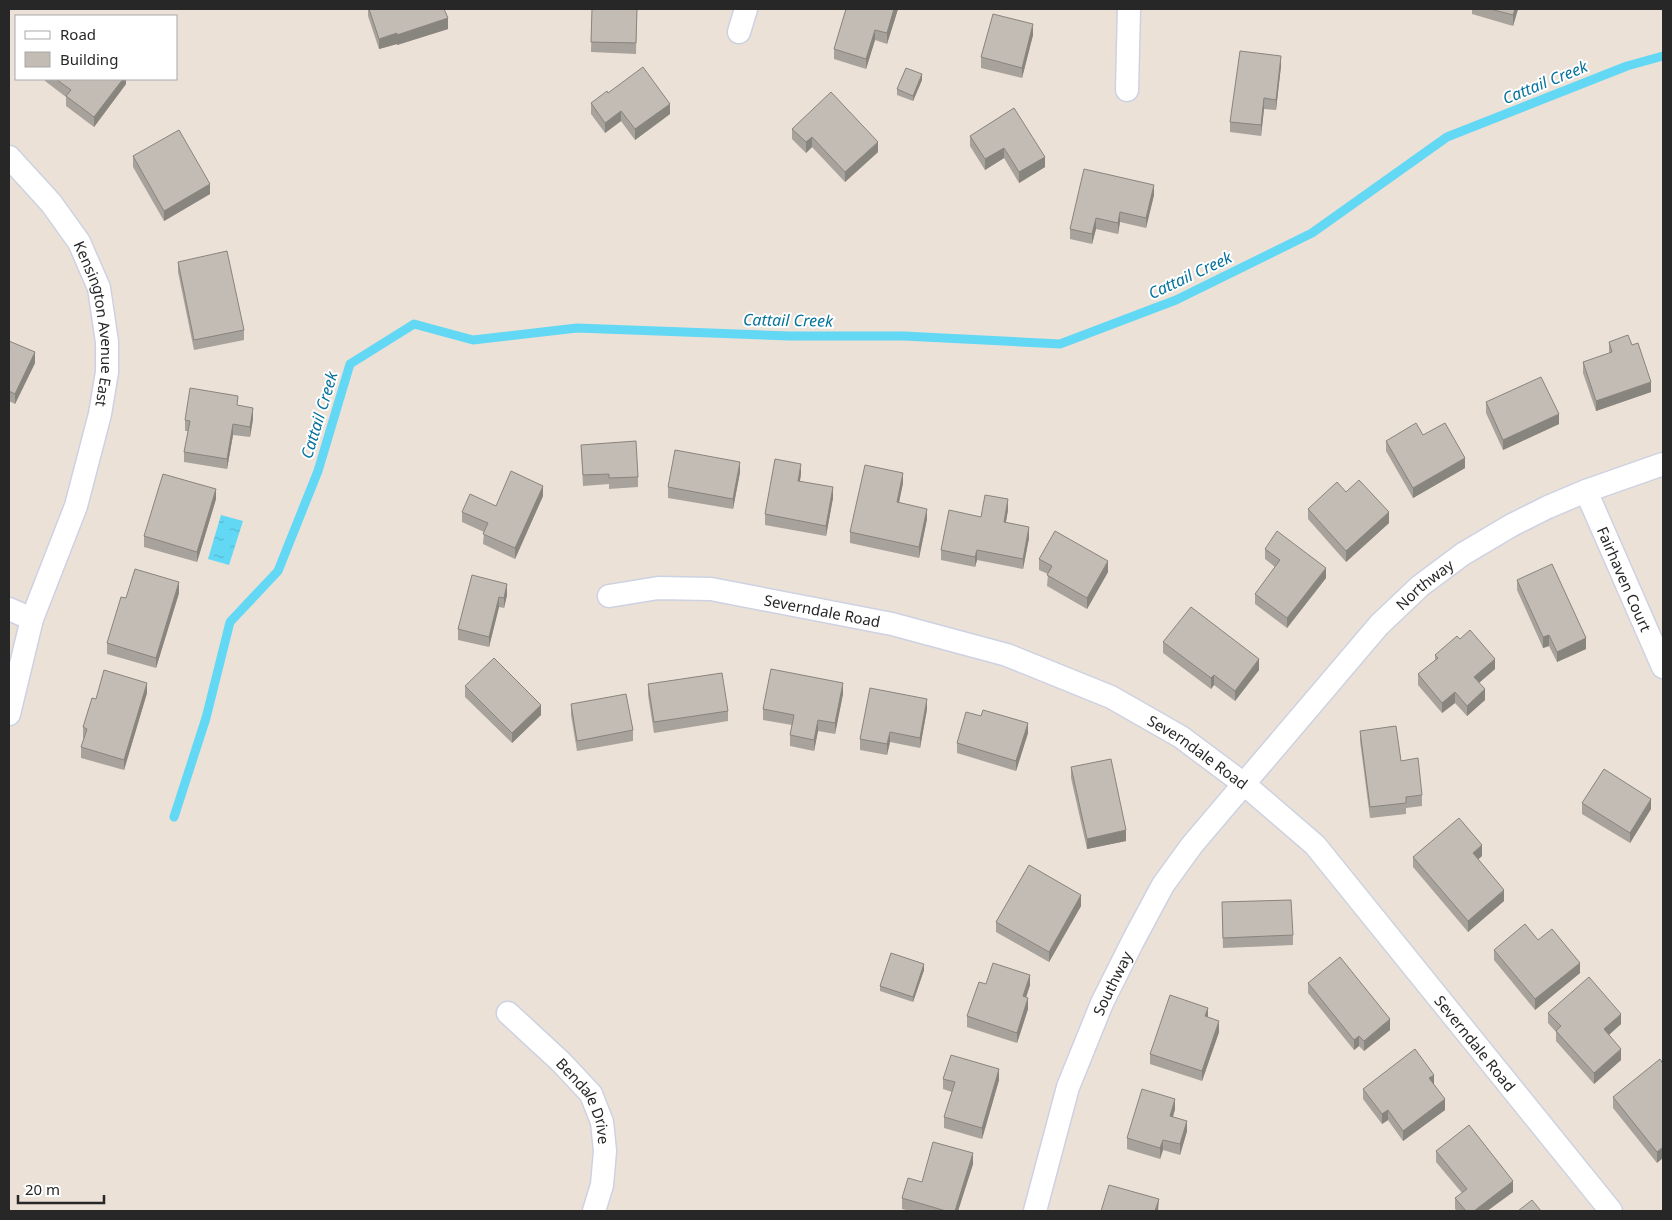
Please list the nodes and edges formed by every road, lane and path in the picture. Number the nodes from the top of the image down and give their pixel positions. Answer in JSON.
{"nodes":[{"id":1,"x":746,"y":9,"type":"edge"},
{"id":2,"x":1129,"y":9,"type":"edge"},
{"id":3,"x":739,"y":32,"type":"dead end"},
{"id":4,"x":1127,"y":90,"type":"dead end"},
{"id":5,"x":9,"y":156,"type":"edge"},
{"id":6,"x":1663,"y":464,"type":"edge"},
{"id":7,"x":1586,"y":491,"type":"junction"},
{"id":8,"x":609,"y":596,"type":"dead end"},
{"id":9,"x":9,"y":609,"type":"edge"},
{"id":10,"x":32,"y":619,"type":"junction"},
{"id":11,"x":1663,"y":667,"type":"edge"},
{"id":12,"x":9,"y":714,"type":"edge"},
{"id":13,"x":1244,"y":784,"type":"junction"},
{"id":14,"x":508,"y":1013,"type":"dead end"},
{"id":15,"x":594,"y":1211,"type":"edge"},
{"id":16,"x":1035,"y":1211,"type":"edge"},
{"id":17,"x":1611,"y":1211,"type":"edge"}],
"edges":[{"from":1,"to":3,"type":"street"},
{"from":2,"to":4,"type":"street"},
{"from":5,"to":10,"type":"street","name":"Kensington Avenue East"},
{"from":6,"to":7,"type":"street","name":"Northway"},
{"from":7,"to":11,"type":"street","name":"Fairhaven Court"},
{"from":7,"to":13,"type":"street","name":"Northway"},
{"from":8,"to":13,"type":"street","name":"Severndale Road"},
{"from":9,"to":10,"type":"street"},
{"from":10,"to":12,"type":"street","name":"Kensington Avenue East"},
{"from":13,"to":16,"type":"street","name":"Southway"},
{"from":13,"to":17,"type":"street","name":"Severndale Road"},
{"from":14,"to":15,"type":"street","name":"Bendale Drive"}]}
